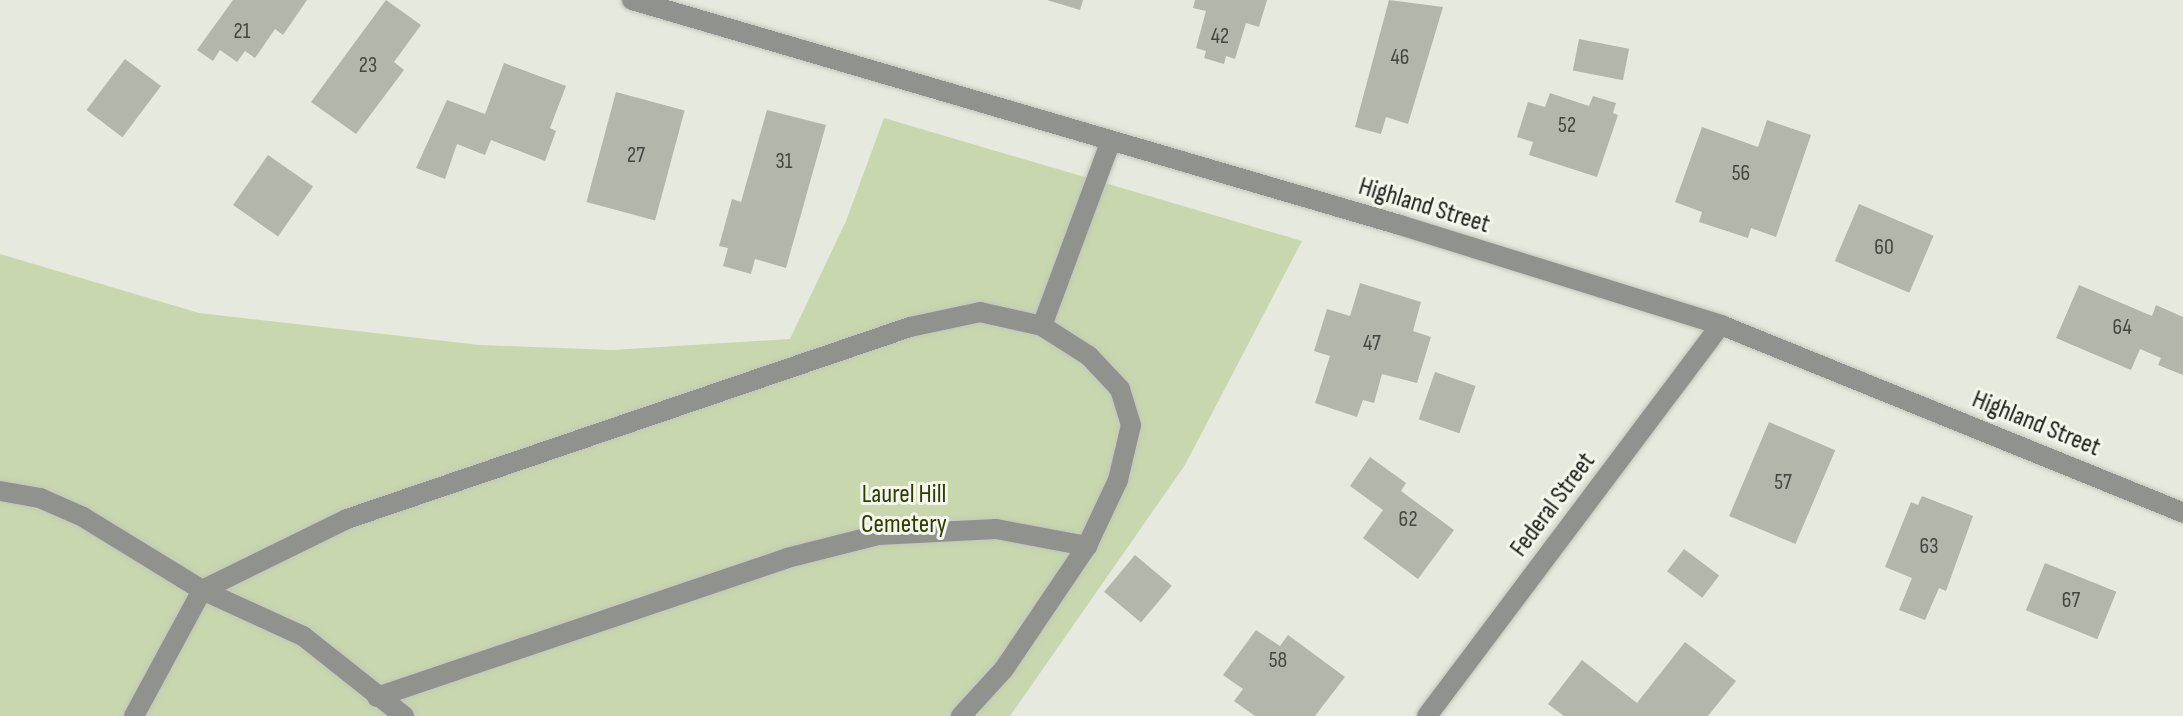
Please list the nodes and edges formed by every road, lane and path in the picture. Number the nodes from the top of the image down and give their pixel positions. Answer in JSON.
{"nodes":[{"id":1,"x":632,"y":0,"type":"edge"},
{"id":2,"x":1110,"y":143,"type":"junction"},
{"id":3,"x":1721,"y":325,"type":"junction"},
{"id":4,"x":1042,"y":326,"type":"junction"},
{"id":5,"x":0,"y":491,"type":"edge"},
{"id":6,"x":2183,"y":513,"type":"edge"},
{"id":7,"x":1087,"y":546,"type":"junction"},
{"id":8,"x":202,"y":590,"type":"junction"},
{"id":9,"x":377,"y":697,"type":"junction"},
{"id":10,"x":134,"y":716,"type":"edge"},
{"id":11,"x":404,"y":716,"type":"edge"},
{"id":12,"x":961,"y":716,"type":"edge"},
{"id":13,"x":1427,"y":716,"type":"edge"}],
"edges":[{"from":1,"to":2,"type":"street","name":"Highland Street"},
{"from":2,"to":3,"type":"street","name":"Highland Street"},
{"from":2,"to":4,"type":"street"},
{"from":3,"to":6,"type":"street","name":"Highland Street"},
{"from":3,"to":13,"type":"street","name":"Federal Street"},
{"from":4,"to":7,"type":"street"},
{"from":4,"to":8,"type":"street"},
{"from":5,"to":8,"type":"street"},
{"from":7,"to":9,"type":"street"},
{"from":7,"to":12,"type":"street"},
{"from":8,"to":9,"type":"street"},
{"from":8,"to":10,"type":"street"},
{"from":9,"to":11,"type":"street"}]}
